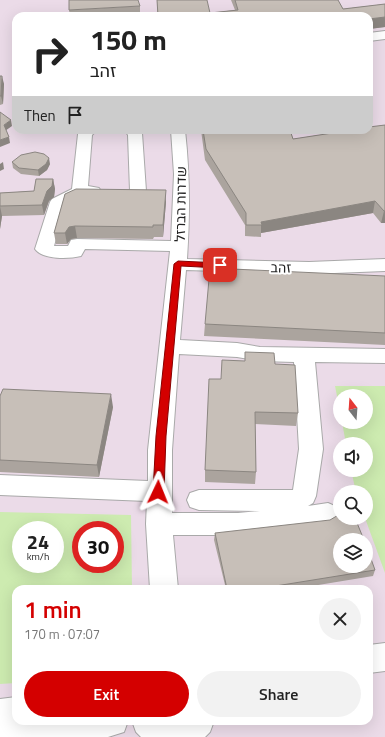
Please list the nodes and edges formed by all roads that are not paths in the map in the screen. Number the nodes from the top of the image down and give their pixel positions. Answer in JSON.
{"nodes":[{"id":1,"x":385,"y":35,"type":"edge"},
{"id":2,"x":373,"y":36,"type":"edge"},
{"id":3,"x":85,"y":134,"type":"edge"},
{"id":4,"x":135,"y":134,"type":"edge"},
{"id":5,"x":176,"y":134,"type":"edge"},
{"id":6,"x":80,"y":191,"type":"junction"},
{"id":7,"x":145,"y":191,"type":"junction"},
{"id":8,"x":178,"y":255,"type":"junction"},
{"id":9,"x":385,"y":266,"type":"edge"},
{"id":10,"x":170,"y":348,"type":"junction"},
{"id":11,"x":304,"y":354,"type":"junction"},
{"id":12,"x":385,"y":356,"type":"edge"},
{"id":13,"x":0,"y":485,"type":"edge"},
{"id":14,"x":158,"y":492,"type":"junction"},
{"id":15,"x":199,"y":500,"type":"dead end"},
{"id":16,"x":328,"y":514,"type":"dead end"},
{"id":17,"x":159,"y":524,"type":"junction"},
{"id":18,"x":164,"y":585,"type":"edge"},
{"id":19,"x":385,"y":657,"type":"edge"},
{"id":20,"x":373,"y":658,"type":"edge"},
{"id":21,"x":12,"y":712,"type":"edge"},
{"id":22,"x":0,"y":714,"type":"edge"},
{"id":23,"x":86,"y":725,"type":"edge"},
{"id":24,"x":151,"y":725,"type":"edge"},
{"id":25,"x":186,"y":731,"type":"edge"},
{"id":26,"x":5,"y":737,"type":"edge"}],
"edges":[{"from":1,"to":2,"type":"street"},
{"from":3,"to":6,"type":"street"},
{"from":4,"to":7,"type":"street"},
{"from":5,"to":7,"type":"street","name":"שדרות הברזל"},
{"from":6,"to":7,"type":"street"},
{"from":6,"to":8,"type":"street","name":"זהב"},
{"from":7,"to":8,"type":"street","name":"שדרות הברזל"},
{"from":8,"to":9,"type":"street","name":"זהב"},
{"from":8,"to":10,"type":"street","name":"שדרות הברזל"},
{"from":10,"to":11,"type":"street"},
{"from":10,"to":14,"type":"street","name":"שדרות הברזל"},
{"from":11,"to":12,"type":"street"},
{"from":11,"to":15,"type":"street"},
{"from":13,"to":14,"type":"street"},
{"from":14,"to":17,"type":"street","name":"שדרות הברזל"},
{"from":16,"to":17,"type":"street"},
{"from":17,"to":18,"type":"street","name":"שדרות הברזל"},
{"from":19,"to":20,"type":"street"},
{"from":21,"to":22,"type":"street"},
{"from":23,"to":26,"type":"street"},
{"from":24,"to":25,"type":"street"}]}
